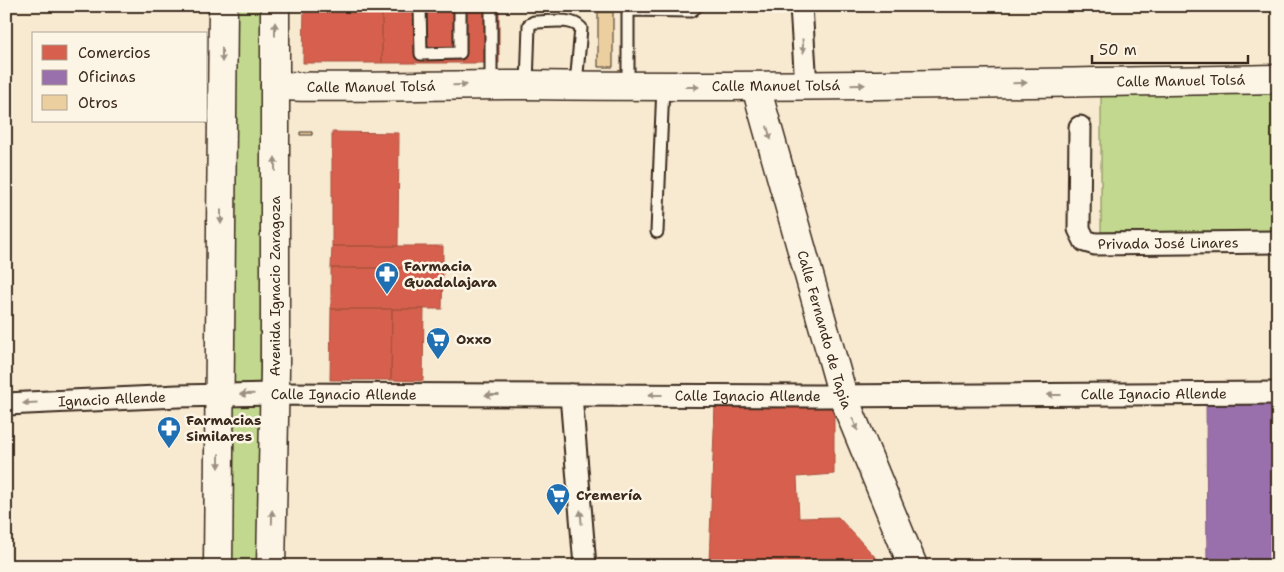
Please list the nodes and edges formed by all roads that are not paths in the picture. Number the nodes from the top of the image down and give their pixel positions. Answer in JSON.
{"nodes":[{"id":1,"x":222,"y":6,"type":"edge"},
{"id":2,"x":275,"y":6,"type":"edge"},
{"id":3,"x":420,"y":6,"type":"edge"},
{"id":4,"x":460,"y":6,"type":"edge"},
{"id":5,"x":491,"y":6,"type":"edge"},
{"id":6,"x":697,"y":6,"type":"edge"},
{"id":7,"x":801,"y":6,"type":"edge"},
{"id":8,"x":628,"y":8,"type":"edge"},
{"id":9,"x":1278,"y":79,"type":"edge"},
{"id":10,"x":491,"y":85,"type":"junction"},
{"id":11,"x":527,"y":85,"type":"junction"},
{"id":12,"x":275,"y":86,"type":"junction"},
{"id":13,"x":576,"y":86,"type":"junction"},
{"id":14,"x":663,"y":86,"type":"junction"},
{"id":15,"x":756,"y":86,"type":"junction"},
{"id":16,"x":806,"y":86,"type":"junction"},
{"id":17,"x":628,"y":87,"type":"junction"},
{"id":18,"x":1080,"y":127,"type":"dead end"},
{"id":19,"x":658,"y":232,"type":"dead end"},
{"id":20,"x":1278,"y":242,"type":"edge"},
{"id":21,"x":1278,"y":393,"type":"edge"},
{"id":22,"x":274,"y":394,"type":"junction"},
{"id":23,"x":219,"y":395,"type":"junction"},
{"id":24,"x":571,"y":395,"type":"junction"},
{"id":25,"x":843,"y":396,"type":"junction"},
{"id":26,"x":6,"y":404,"type":"edge"},
{"id":27,"x":218,"y":566,"type":"edge"},
{"id":28,"x":271,"y":566,"type":"edge"},
{"id":29,"x":585,"y":566,"type":"edge"},
{"id":30,"x":913,"y":566,"type":"edge"}],
"edges":[{"from":1,"to":23,"type":"street","one_way":true},
{"from":12,"to":2,"type":"street","name":"Avenida Ignacio Zaragoza","one_way":true},
{"from":3,"to":4,"type":"lane"},
{"from":5,"to":10,"type":"lane"},
{"from":6,"to":8,"type":"lane"},
{"from":7,"to":16,"type":"street","one_way":true},
{"from":8,"to":17,"type":"lane"},
{"from":16,"to":9,"type":"street","name":"Calle Manuel Tolsá","one_way":true},
{"from":10,"to":11,"type":"street","name":"Calle Manuel Tolsá"},
{"from":12,"to":10,"type":"street","name":"Calle Manuel Tolsá","one_way":true},
{"from":11,"to":13,"type":"street","name":"Calle Manuel Tolsá"},
{"from":11,"to":13,"type":"lane"},
{"from":22,"to":12,"type":"street","name":"Avenida Ignacio Zaragoza","one_way":true},
{"from":13,"to":17,"type":"street","name":"Calle Manuel Tolsá"},
{"from":14,"to":15,"type":"street","name":"Calle Manuel Tolsá","one_way":true},
{"from":14,"to":17,"type":"street","name":"Calle Manuel Tolsá"},
{"from":14,"to":19,"type":"lane"},
{"from":15,"to":16,"type":"street","name":"Calle Manuel Tolsá"},
{"from":15,"to":25,"type":"street","name":"Calle Fernando de Tapia","one_way":true},
{"from":18,"to":20,"type":"street","name":"Privada José Linares"},
{"from":21,"to":25,"type":"street","name":"Calle Ignacio Allende","one_way":true},
{"from":22,"to":23,"type":"street","name":"Calle Ignacio Allende","one_way":true},
{"from":24,"to":22,"type":"street","name":"Calle Ignacio Allende","one_way":true},
{"from":28,"to":22,"type":"street","name":"Avenida Ignacio Zaragoza","one_way":true},
{"from":23,"to":26,"type":"street","name":"Ignacio Allende","one_way":true},
{"from":23,"to":27,"type":"street","one_way":true},
{"from":25,"to":24,"type":"street","name":"Calle Ignacio Allende","one_way":true},
{"from":29,"to":24,"type":"street","one_way":true},
{"from":25,"to":30,"type":"street","name":"Calle Fernando de Tapia","one_way":true}]}
